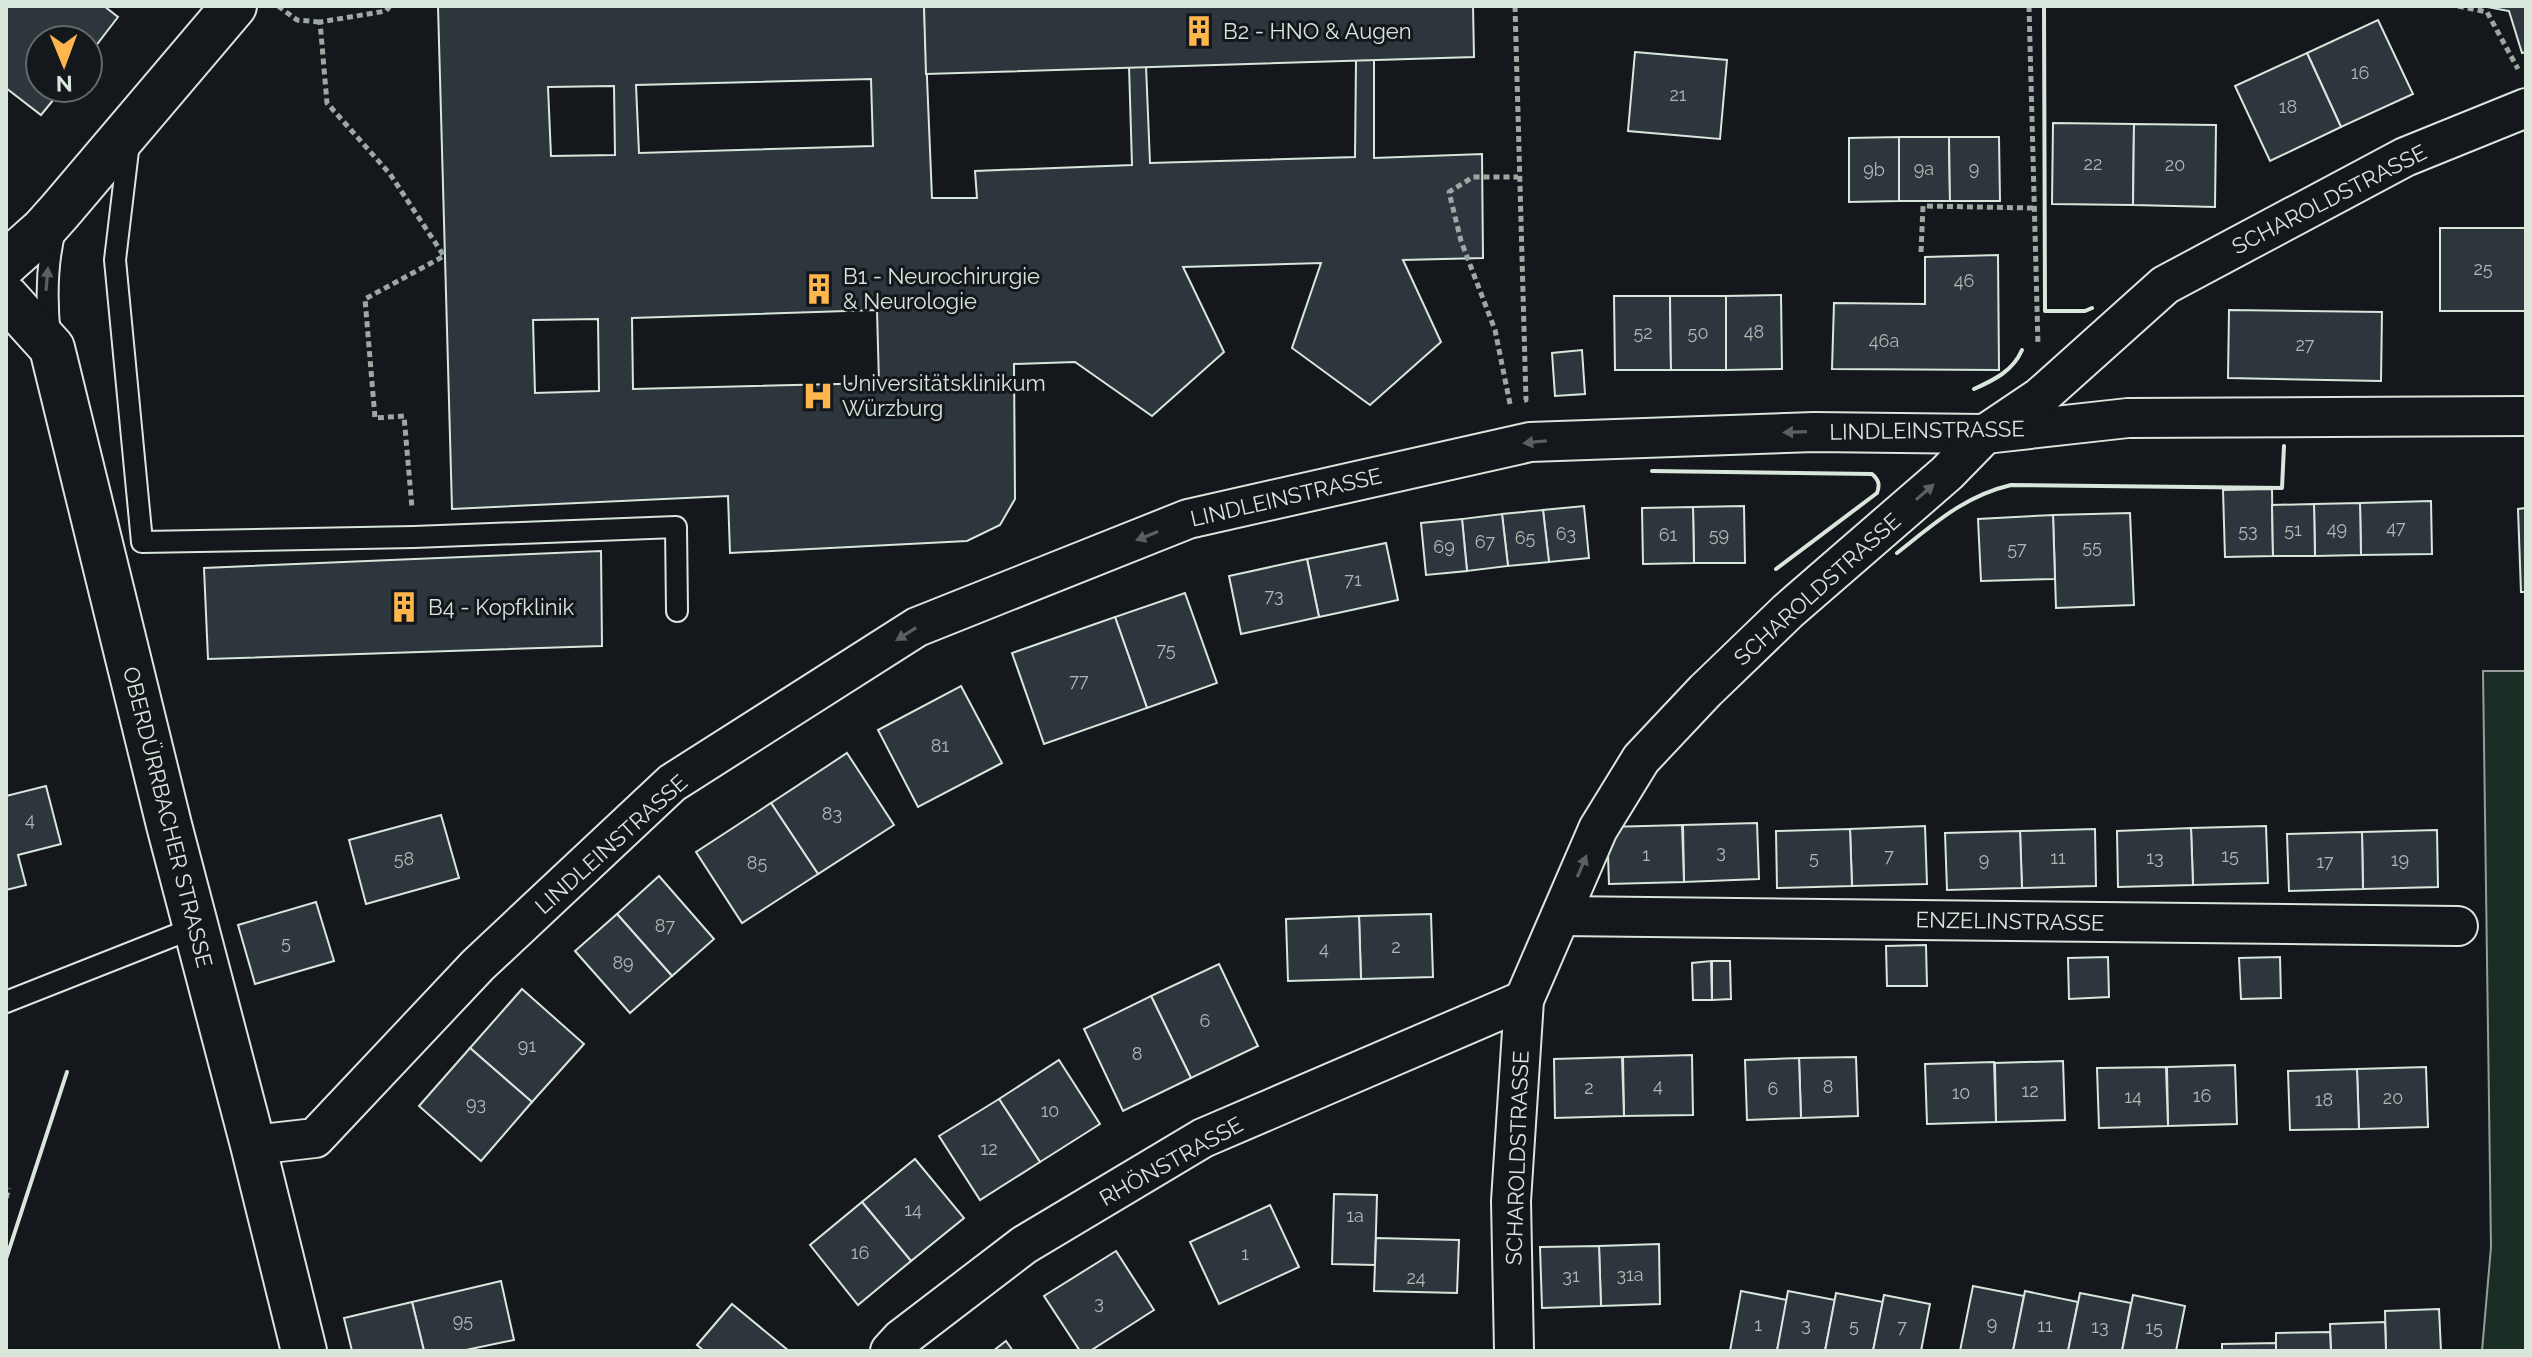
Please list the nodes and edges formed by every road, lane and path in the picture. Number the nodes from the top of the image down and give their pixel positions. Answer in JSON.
{"nodes":[{"id":1,"x":234,"y":6,"type":"edge"},
{"id":2,"x":278,"y":6,"type":"edge"},
{"id":3,"x":390,"y":6,"type":"edge"},
{"id":4,"x":1515,"y":6,"type":"edge"},
{"id":5,"x":2029,"y":6,"type":"edge"},
{"id":6,"x":2459,"y":6,"type":"edge"},
{"id":7,"x":320,"y":22,"type":"junction"},
{"id":8,"x":2519,"y":70,"type":"dead end"},
{"id":9,"x":2526,"y":108,"type":"edge"},
{"id":10,"x":130,"y":130,"type":"junction"},
{"id":11,"x":1518,"y":177,"type":"junction"},
{"id":12,"x":2033,"y":208,"type":"junction"},
{"id":13,"x":60,"y":211,"type":"junction"},
{"id":14,"x":1921,"y":252,"type":"dead end"},
{"id":15,"x":6,"y":263,"type":"edge"},
{"id":16,"x":6,"y":297,"type":"edge"},
{"id":17,"x":52,"y":348,"type":"junction"},
{"id":18,"x":2040,"y":397,"type":"junction"},
{"id":19,"x":2526,"y":416,"type":"edge"},
{"id":20,"x":1985,"y":434,"type":"junction"},
{"id":21,"x":414,"y":537,"type":"junction"},
{"id":22,"x":142,"y":542,"type":"junction"},
{"id":23,"x":100,"y":545,"type":"junction"},
{"id":24,"x":677,"y":611,"type":"dead end"},
{"id":25,"x":1561,"y":916,"type":"junction"},
{"id":26,"x":2458,"y":926,"type":"dead end"},
{"id":27,"x":196,"y":927,"type":"junction"},
{"id":28,"x":1524,"y":1000,"type":"junction"},
{"id":29,"x":6,"y":1002,"type":"edge"},
{"id":30,"x":253,"y":1145,"type":"junction"},
{"id":31,"x":9,"y":1188,"type":"dead end"},
{"id":32,"x":6,"y":1198,"type":"edge"},
{"id":33,"x":304,"y":1351,"type":"edge"},
{"id":34,"x":890,"y":1351,"type":"edge"},
{"id":35,"x":1514,"y":1351,"type":"edge"}],
"edges":[{"from":1,"to":10,"type":"street"},
{"from":2,"to":7,"type":"path"},
{"from":3,"to":7,"type":"path"},
{"from":4,"to":11,"type":"path"},
{"from":5,"to":12,"type":"path"},
{"from":6,"to":8,"type":"path"},
{"from":7,"to":21,"type":"path"},
{"from":9,"to":18,"type":"street","name":"SCHAROLDSTRASSE"},
{"from":10,"to":13,"type":"street"},
{"from":10,"to":22,"type":"lane"},
{"from":11,"to":11,"type":"path"},
{"from":12,"to":14,"type":"path"},
{"from":12,"to":18,"type":"path"},
{"from":13,"to":15,"type":"street"},
{"from":17,"to":13,"type":"lane","one_way":true},
{"from":16,"to":17,"type":"street","name":"OBERDÜRRBACHER STRASSE"},
{"from":17,"to":23,"type":"street","name":"OBERDÜRRBACHER STRASSE"},
{"from":18,"to":20,"type":"street","name":"SCHAROLDSTRASSE"},
{"from":19,"to":20,"type":"street","name":"LINDLEINSTRASSE"},
{"from":25,"to":20,"type":"street","name":"SCHAROLDSTRASSE","one_way":true},
{"from":20,"to":30,"type":"street","name":"LINDLEINSTRASSE","one_way":true},
{"from":21,"to":22,"type":"lane"},
{"from":21,"to":24,"type":"lane"},
{"from":22,"to":23,"type":"lane"},
{"from":23,"to":27,"type":"street","name":"OBERDÜRRBACHER STRASSE"},
{"from":25,"to":26,"type":"street","name":"ENZELINSTRASSE"},
{"from":25,"to":28,"type":"street","name":"SCHAROLDSTRASSE"},
{"from":27,"to":29,"type":"lane"},
{"from":27,"to":30,"type":"street","name":"OBERDÜRRBACHER STRASSE"},
{"from":28,"to":34,"type":"street","name":"RHÖNSTRASSE"},
{"from":28,"to":35,"type":"street","name":"SCHAROLDSTRASSE"},
{"from":30,"to":33,"type":"street","name":"OBERDÜRRBACHER STRASSE"},
{"from":31,"to":32,"type":"path"}]}
